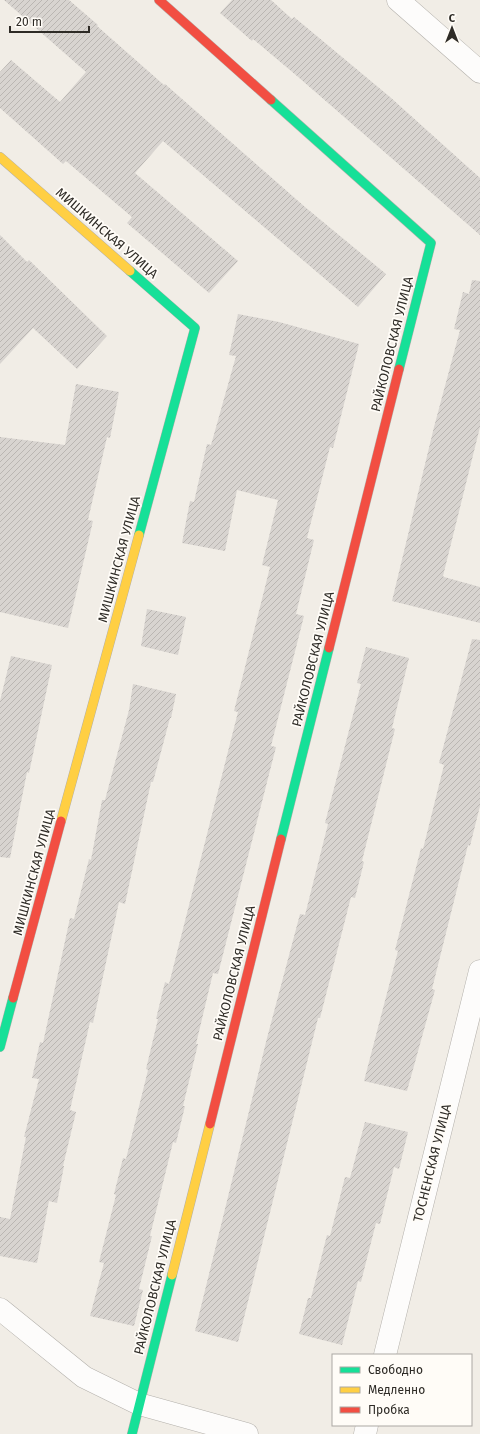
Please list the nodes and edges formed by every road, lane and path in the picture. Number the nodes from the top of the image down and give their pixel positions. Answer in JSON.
{"nodes":[{"id":1,"x":159,"y":0,"type":"edge"},
{"id":2,"x":398,"y":0,"type":"edge"},
{"id":3,"x":479,"y":65,"type":"edge"},
{"id":4,"x":0,"y":157,"type":"edge"},
{"id":5,"x":480,"y":971,"type":"edge"},
{"id":6,"x":6,"y":1000,"type":"edge"},
{"id":7,"x":0,"y":1048,"type":"edge"},
{"id":8,"x":0,"y":1309,"type":"edge"},
{"id":9,"x":384,"y":1354,"type":"edge"},
{"id":10,"x":139,"y":1404,"type":"junction"},
{"id":11,"x":132,"y":1434,"type":"edge"},
{"id":12,"x":247,"y":1434,"type":"edge"}],
"edges":[{"from":1,"to":10,"type":"street","name":"РАЙКОЛОВСКАЯ УЛИЦА"},
{"from":2,"to":3,"type":"street"},
{"from":4,"to":6,"type":"street","name":"МИШКИНСКАЯ УЛИЦА"},
{"from":5,"to":9,"type":"street","name":"ТОСНЕНСКАЯ УЛИЦА"},
{"from":6,"to":7,"type":"street","name":"МИШКИНСКАЯ УЛИЦА"},
{"from":8,"to":10,"type":"street"},
{"from":10,"to":11,"type":"street","name":"РАЙКОЛОВСКАЯ УЛИЦА"},
{"from":10,"to":12,"type":"street"}]}
